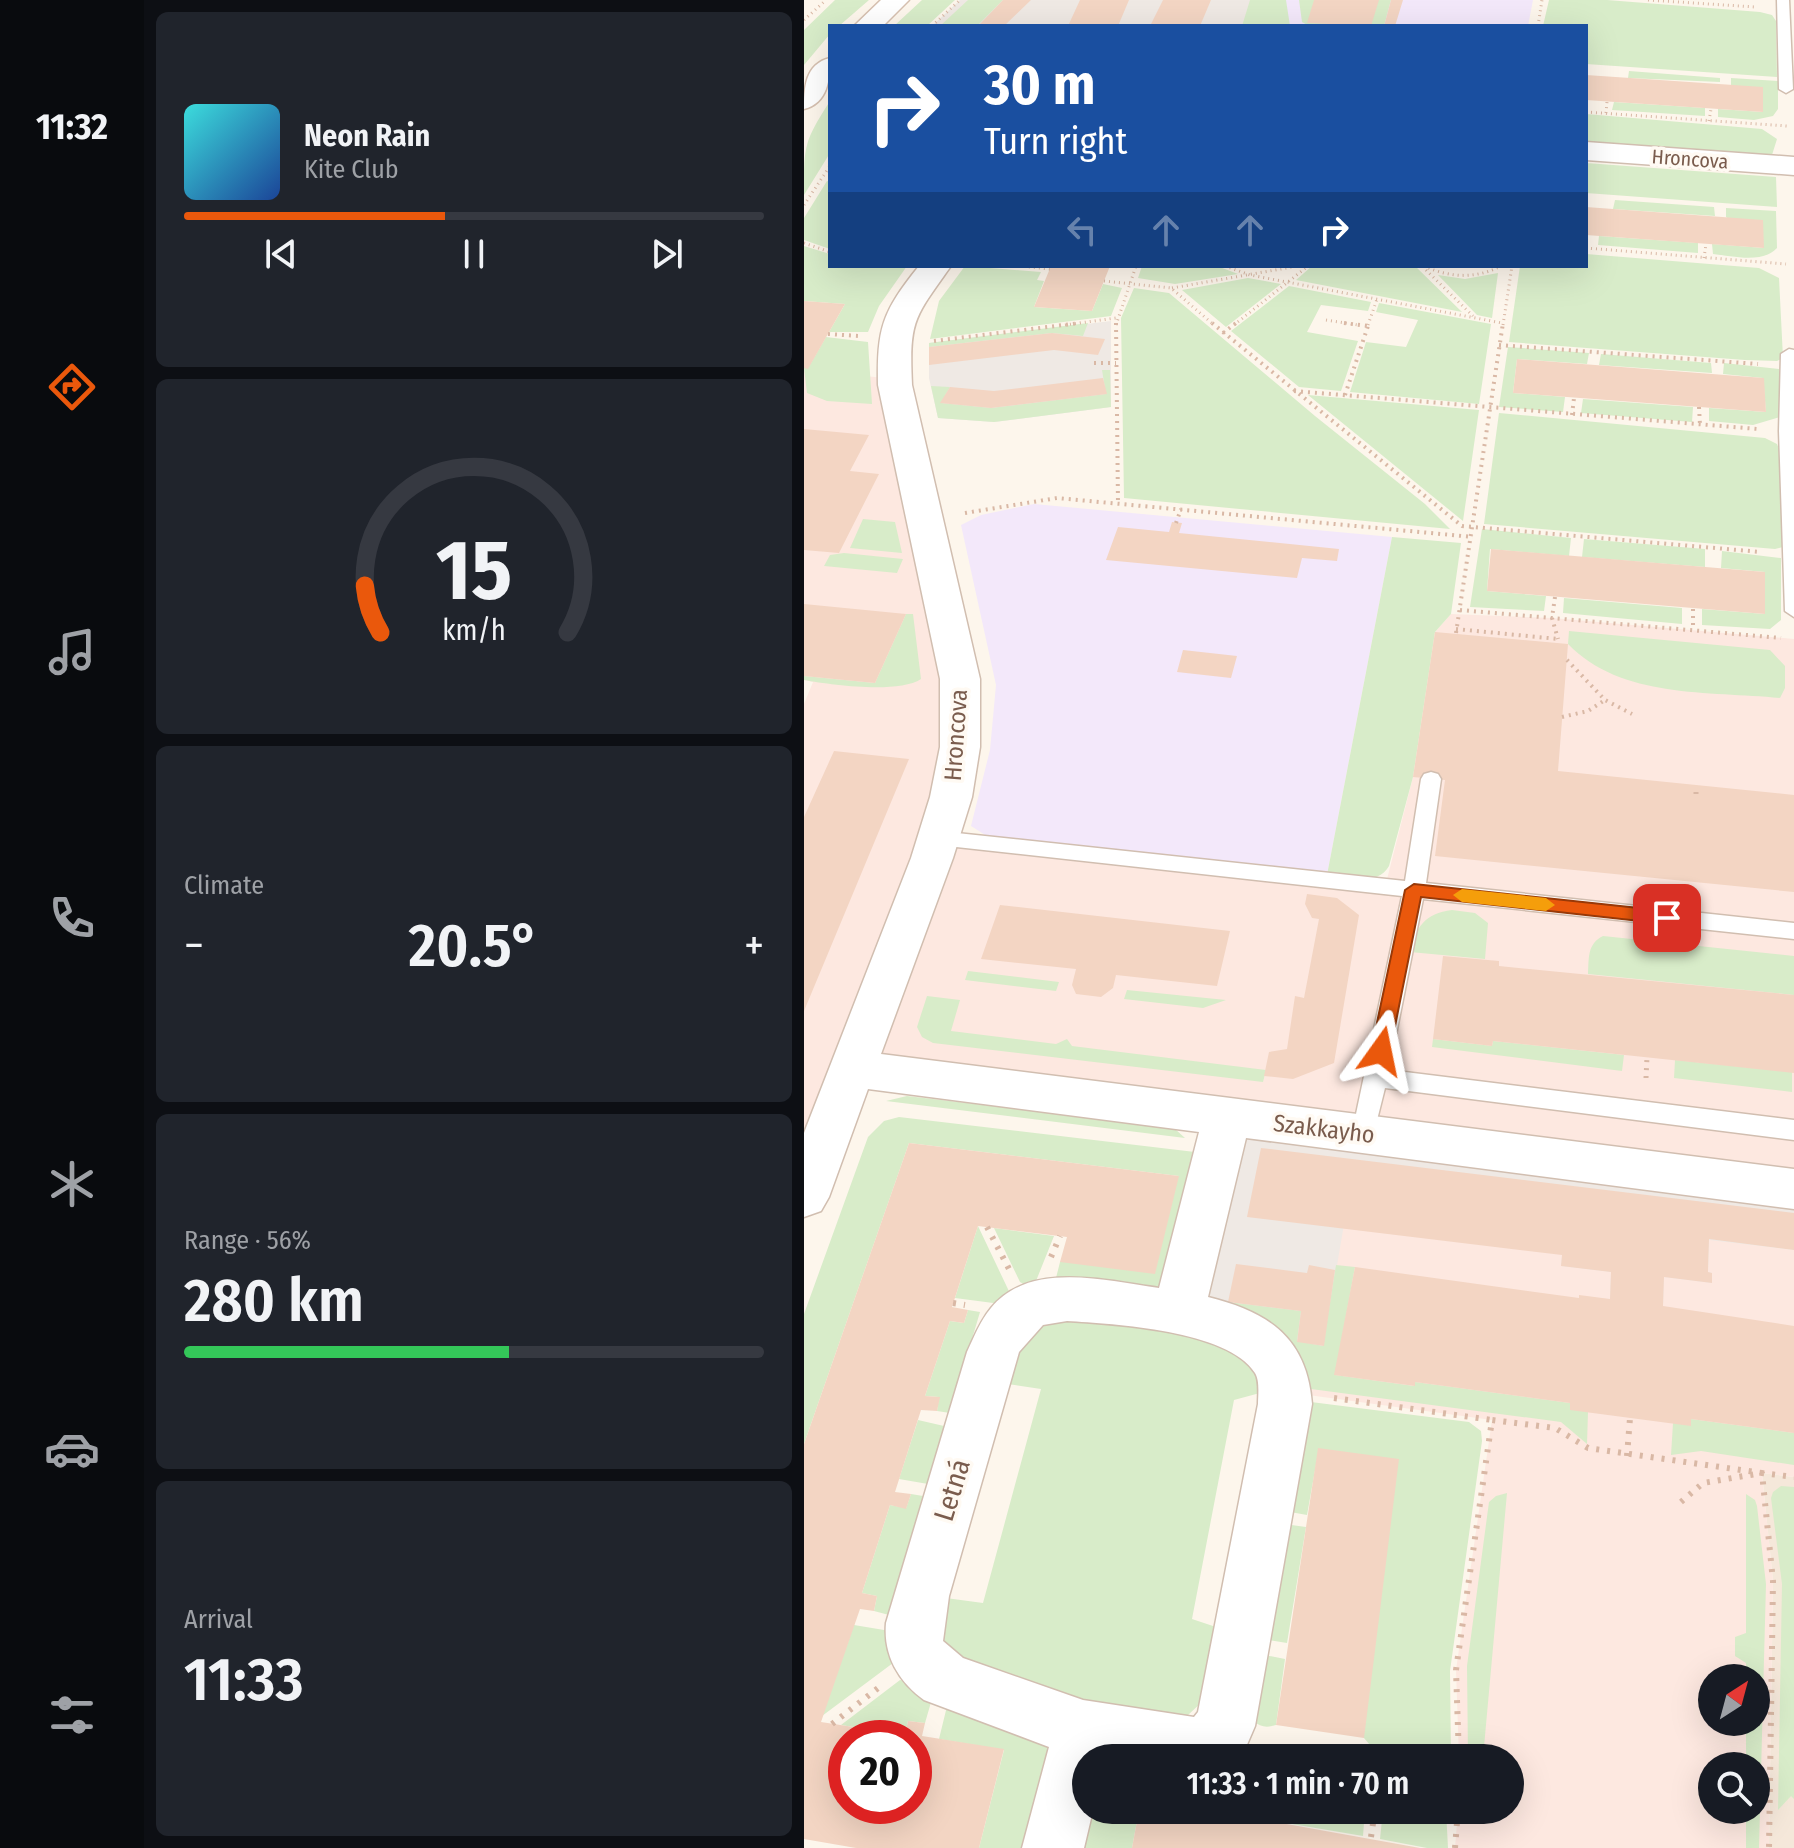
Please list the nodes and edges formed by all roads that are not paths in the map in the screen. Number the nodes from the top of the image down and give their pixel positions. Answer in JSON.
{"nodes":[{"id":1,"x":896,"y":0,"type":"edge"},
{"id":2,"x":1783,"y":4,"type":"edge"},
{"id":3,"x":869,"y":24,"type":"edge"},
{"id":4,"x":828,"y":69,"type":"edge"},
{"id":5,"x":1786,"y":89,"type":"dead end"},
{"id":6,"x":804,"y":101,"type":"edge"},
{"id":7,"x":1588,"y":151,"type":"edge"},
{"id":8,"x":1791,"y":166,"type":"edge"},
{"id":9,"x":934,"y":268,"type":"edge"},
{"id":10,"x":1788,"y":360,"type":"road end"},
{"id":11,"x":1794,"y":611,"type":"edge"},
{"id":12,"x":1431,"y":779,"type":"dead end"},
{"id":13,"x":938,"y":838,"type":"junction"},
{"id":14,"x":1414,"y":890,"type":"junction"},
{"id":15,"x":1794,"y":931,"type":"edge"},
{"id":16,"x":854,"y":1069,"type":"junction"},
{"id":17,"x":1375,"y":1078,"type":"junction"},
{"id":18,"x":1227,"y":1117,"type":"junction"},
{"id":19,"x":1794,"y":1130,"type":"edge"},
{"id":20,"x":1364,"y":1133,"type":"junction"},
{"id":21,"x":1794,"y":1189,"type":"edge"},
{"id":22,"x":804,"y":1197,"type":"edge"},
{"id":23,"x":1178,"y":1313,"type":"junction"},
{"id":24,"x":1083,"y":1730,"type":"junction"},
{"id":25,"x":1053,"y":1848,"type":"edge"}],
"edges":[{"from":1,"to":3,"type":"street"},
{"from":2,"to":5,"type":"lane"},
{"from":4,"to":6,"type":"street"},
{"from":7,"to":8,"type":"street","name":"Hroncova"},
{"from":9,"to":13,"type":"street","name":"Hroncova"},
{"from":10,"to":11,"type":"lane"},
{"from":12,"to":14,"type":"lane"},
{"from":13,"to":14,"type":"lane"},
{"from":13,"to":16,"type":"street","name":"Hroncova"},
{"from":14,"to":15,"type":"lane"},
{"from":14,"to":17,"type":"lane"},
{"from":16,"to":18,"type":"street","name":"Szakkayho"},
{"from":16,"to":22,"type":"street","name":"Hroncova"},
{"from":17,"to":19,"type":"lane"},
{"from":17,"to":20,"type":"lane"},
{"from":18,"to":20,"type":"street","name":"Szakkayho"},
{"from":18,"to":23,"type":"street"},
{"from":20,"to":21,"type":"street","name":"Szakkayho"},
{"from":23,"to":24,"type":"street","name":"Letná"},
{"from":23,"to":24,"type":"street","name":"Letná"},
{"from":24,"to":25,"type":"street"}]}
